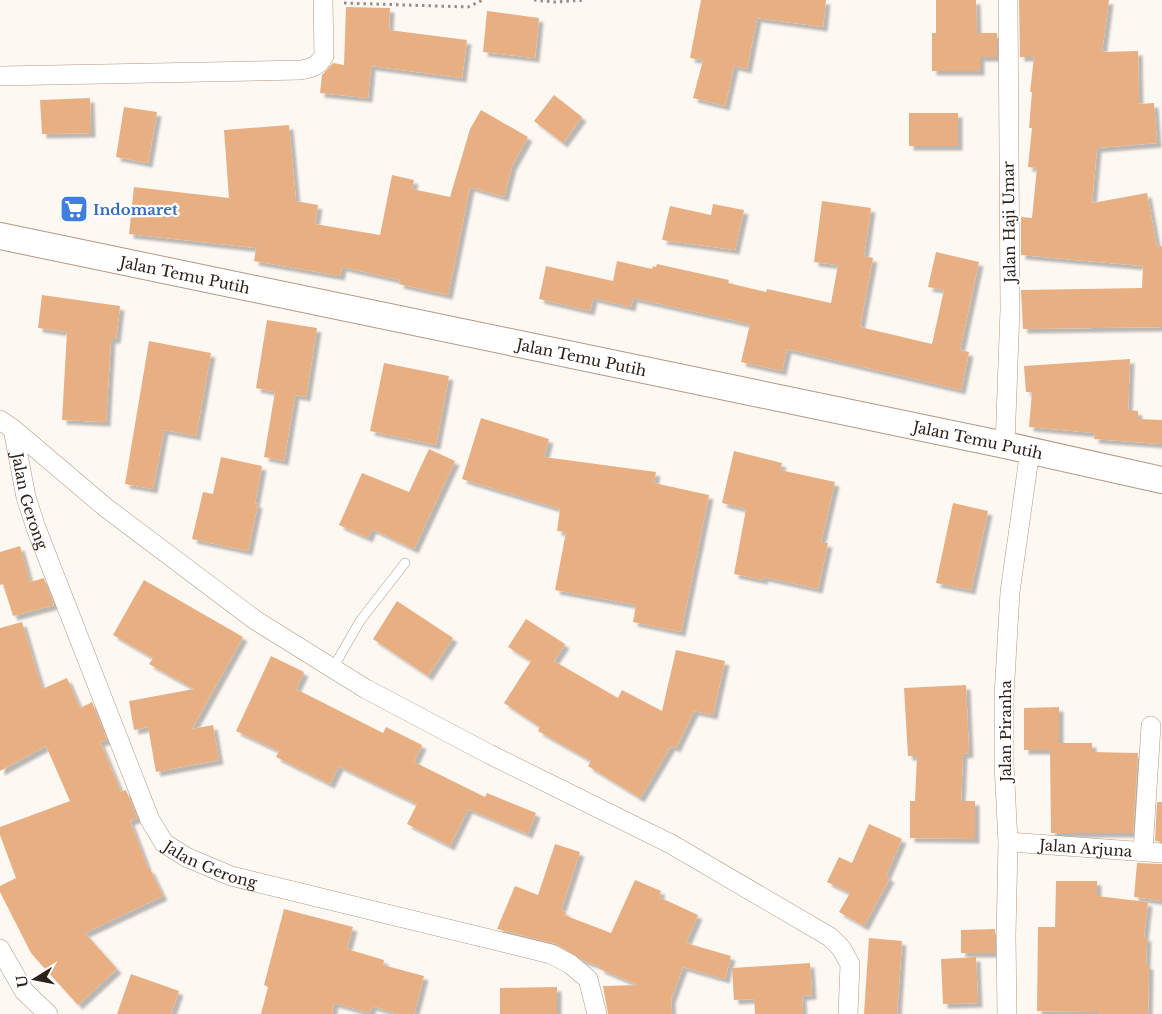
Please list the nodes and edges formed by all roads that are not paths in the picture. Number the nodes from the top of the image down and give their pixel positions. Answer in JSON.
{"nodes":[{"id":1,"x":1008,"y":0,"type":"edge"},
{"id":2,"x":323,"y":1,"type":"edge"},
{"id":3,"x":0,"y":76,"type":"edge"},
{"id":4,"x":0,"y":236,"type":"edge"},
{"id":5,"x":6,"y":424,"type":"edge"},
{"id":6,"x":1005,"y":445,"type":"junction"},
{"id":7,"x":1030,"y":450,"type":"junction"},
{"id":8,"x":1162,"y":480,"type":"edge"},
{"id":9,"x":405,"y":563,"type":"dead end"},
{"id":10,"x":333,"y":668,"type":"junction"},
{"id":11,"x":1151,"y":726,"type":"dead end"},
{"id":12,"x":1008,"y":842,"type":"junction"},
{"id":13,"x":1143,"y":851,"type":"junction"},
{"id":14,"x":1162,"y":853,"type":"edge"},
{"id":15,"x":0,"y":949,"type":"edge"},
{"id":16,"x":48,"y":1014,"type":"edge"},
{"id":17,"x":597,"y":1014,"type":"edge"},
{"id":18,"x":848,"y":1014,"type":"edge"},
{"id":19,"x":1008,"y":1014,"type":"edge"}],
"edges":[{"from":1,"to":6,"type":"street","name":"Jalan Haji Umar"},
{"from":2,"to":3,"type":"street"},
{"from":4,"to":6,"type":"street","name":"Jalan Temu Putih"},
{"from":5,"to":10,"type":"street"},
{"from":5,"to":17,"type":"street","name":"Jalan Gerong"},
{"from":6,"to":7,"type":"street","name":"Jalan Temu Putih"},
{"from":7,"to":8,"type":"street","name":"Jalan Temu Putih"},
{"from":7,"to":12,"type":"street","name":"Jalan Piranha"},
{"from":9,"to":10,"type":"lane"},
{"from":10,"to":18,"type":"street"},
{"from":11,"to":13,"type":"street"},
{"from":12,"to":13,"type":"street","name":"Jalan Arjuna"},
{"from":12,"to":19,"type":"street","name":"Jalan Piranha"},
{"from":13,"to":14,"type":"street","name":"Jalan Arjuna"},
{"from":15,"to":16,"type":"street"}]}
